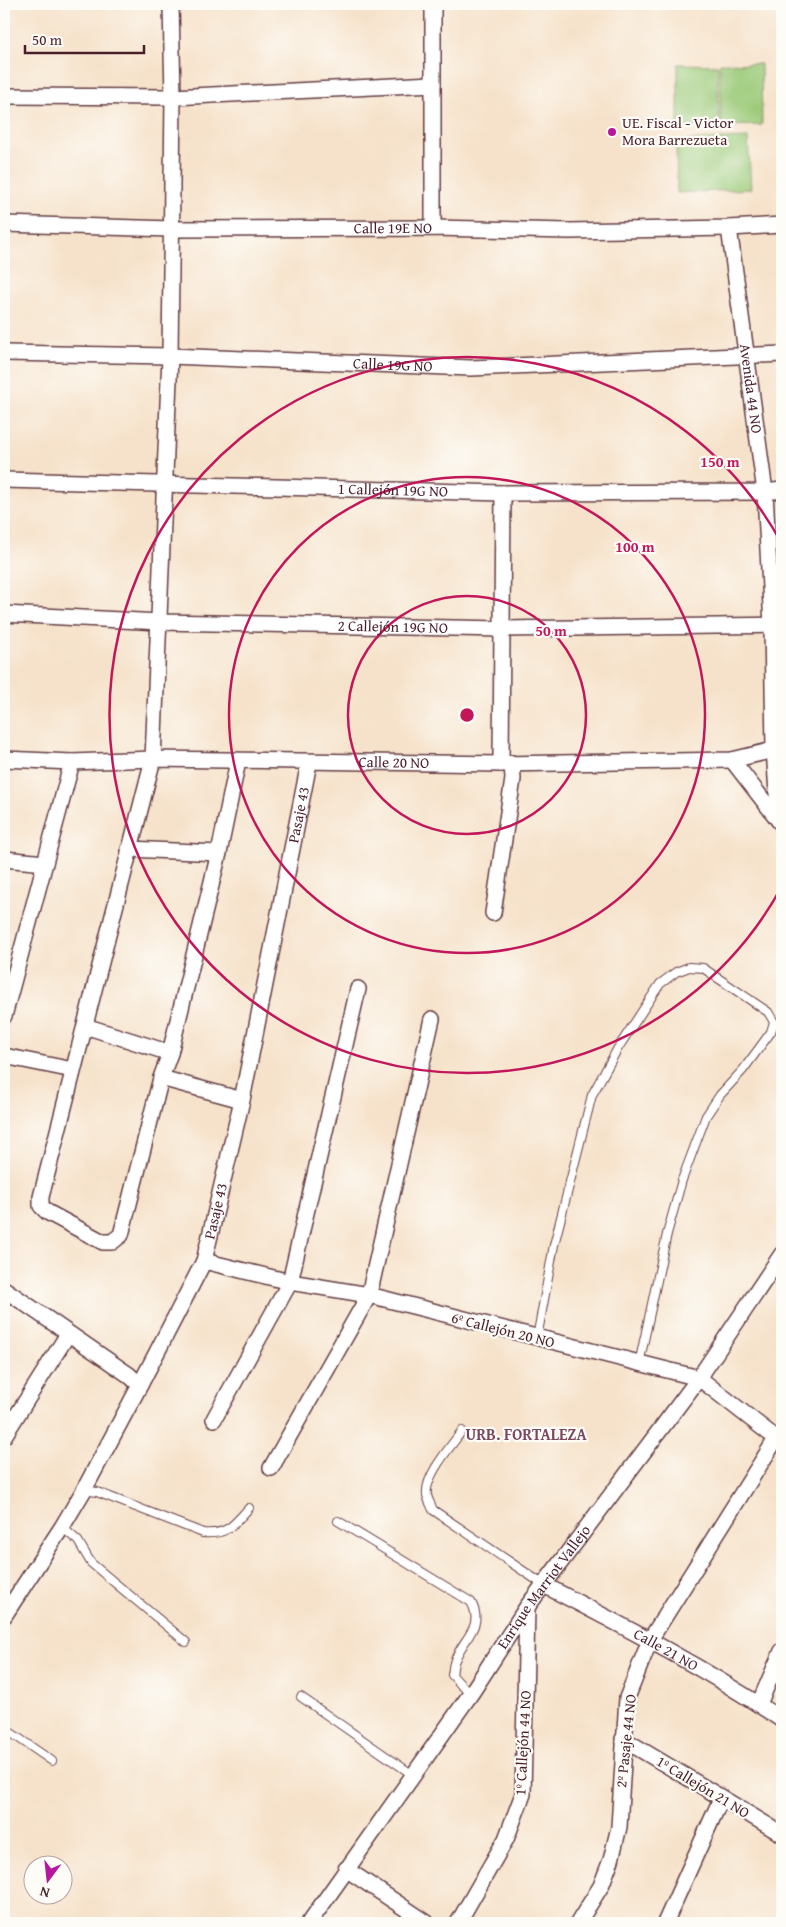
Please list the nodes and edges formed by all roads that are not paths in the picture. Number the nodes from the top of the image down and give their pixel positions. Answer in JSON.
{"nodes":[{"id":1,"x":171,"y":4,"type":"edge"},
{"id":2,"x":433,"y":4,"type":"edge"},
{"id":3,"x":433,"y":84,"type":"junction"},
{"id":4,"x":4,"y":96,"type":"edge"},
{"id":5,"x":173,"y":97,"type":"junction"},
{"id":6,"x":4,"y":224,"type":"edge"},
{"id":7,"x":782,"y":225,"type":"edge"},
{"id":8,"x":433,"y":228,"type":"junction"},
{"id":9,"x":729,"y":228,"type":"junction"},
{"id":10,"x":172,"y":229,"type":"junction"},
{"id":11,"x":4,"y":353,"type":"edge"},
{"id":12,"x":782,"y":354,"type":"edge"},
{"id":13,"x":170,"y":356,"type":"junction"},
{"id":14,"x":747,"y":356,"type":"junction"},
{"id":15,"x":4,"y":480,"type":"edge"},
{"id":16,"x":166,"y":484,"type":"junction"},
{"id":17,"x":782,"y":490,"type":"edge"},
{"id":18,"x":765,"y":492,"type":"junction"},
{"id":19,"x":503,"y":493,"type":"junction"},
{"id":20,"x":4,"y":614,"type":"edge"},
{"id":21,"x":160,"y":622,"type":"junction"},
{"id":22,"x":777,"y":625,"type":"edge"},
{"id":23,"x":502,"y":629,"type":"junction"},
{"id":24,"x":778,"y":748,"type":"edge"},
{"id":25,"x":4,"y":759,"type":"edge"},
{"id":26,"x":153,"y":759,"type":"junction"},
{"id":27,"x":732,"y":760,"type":"junction"},
{"id":28,"x":238,"y":761,"type":"junction"},
{"id":29,"x":72,"y":762,"type":"junction"},
{"id":30,"x":309,"y":762,"type":"junction"},
{"id":31,"x":506,"y":764,"type":"junction"},
{"id":32,"x":781,"y":823,"type":"edge"},
{"id":33,"x":129,"y":849,"type":"junction"},
{"id":34,"x":219,"y":853,"type":"junction"},
{"id":35,"x":4,"y":859,"type":"edge"},
{"id":36,"x":44,"y":863,"type":"junction"},
{"id":37,"x":493,"y":913,"type":"dead end"},
{"id":38,"x":358,"y":989,"type":"dead end"},
{"id":39,"x":4,"y":1016,"type":"edge"},
{"id":40,"x":432,"y":1019,"type":"dead end"},
{"id":41,"x":84,"y":1026,"type":"junction"},
{"id":42,"x":170,"y":1053,"type":"junction"},
{"id":43,"x":4,"y":1056,"type":"edge"},
{"id":44,"x":73,"y":1070,"type":"junction"},
{"id":45,"x":161,"y":1078,"type":"junction"},
{"id":46,"x":242,"y":1100,"type":"junction"},
{"id":47,"x":782,"y":1254,"type":"edge"},
{"id":48,"x":204,"y":1260,"type":"junction"},
{"id":49,"x":778,"y":1271,"type":"edge"},
{"id":50,"x":290,"y":1282,"type":"junction"},
{"id":51,"x":4,"y":1289,"type":"edge"},
{"id":52,"x":369,"y":1296,"type":"junction"},
{"id":53,"x":68,"y":1334,"type":"junction"},
{"id":54,"x":536,"y":1339,"type":"junction"},
{"id":55,"x":639,"y":1364,"type":"junction"},
{"id":56,"x":699,"y":1378,"type":"junction"},
{"id":57,"x":140,"y":1385,"type":"junction"},
{"id":58,"x":214,"y":1419,"type":"dead end"},
{"id":59,"x":462,"y":1431,"type":"dead end"},
{"id":60,"x":4,"y":1436,"type":"edge"},
{"id":61,"x":779,"y":1441,"type":"edge"},
{"id":62,"x":271,"y":1468,"type":"dead end"},
{"id":63,"x":84,"y":1490,"type":"junction"},
{"id":64,"x":249,"y":1508,"type":"dead end"},
{"id":65,"x":338,"y":1521,"type":"dead end"},
{"id":66,"x":62,"y":1528,"type":"junction"},
{"id":67,"x":544,"y":1585,"type":"junction"},
{"id":68,"x":526,"y":1607,"type":"junction"},
{"id":69,"x":4,"y":1616,"type":"edge"},
{"id":70,"x":650,"y":1640,"type":"junction"},
{"id":71,"x":186,"y":1642,"type":"dead end"},
{"id":72,"x":782,"y":1651,"type":"edge"},
{"id":73,"x":472,"y":1692,"type":"junction"},
{"id":74,"x":301,"y":1698,"type":"dead end"},
{"id":75,"x":759,"y":1704,"type":"junction"},
{"id":76,"x":782,"y":1720,"type":"edge"},
{"id":77,"x":4,"y":1728,"type":"edge"},
{"id":78,"x":623,"y":1739,"type":"junction"},
{"id":79,"x":52,"y":1761,"type":"dead end"},
{"id":80,"x":413,"y":1775,"type":"junction"},
{"id":81,"x":721,"y":1799,"type":"junction"},
{"id":82,"x":782,"y":1834,"type":"edge"},
{"id":83,"x":346,"y":1868,"type":"junction"},
{"id":84,"x":309,"y":1923,"type":"edge"},
{"id":85,"x":427,"y":1923,"type":"edge"},
{"id":86,"x":458,"y":1923,"type":"edge"},
{"id":87,"x":578,"y":1923,"type":"edge"},
{"id":88,"x":666,"y":1923,"type":"edge"}],
"edges":[{"from":1,"to":5,"type":"street"},
{"from":2,"to":3,"type":"street"},
{"from":3,"to":5,"type":"street"},
{"from":3,"to":8,"type":"street"},
{"from":4,"to":5,"type":"street"},
{"from":5,"to":10,"type":"street"},
{"from":6,"to":10,"type":"street","name":"Calle 19E NO"},
{"from":7,"to":9,"type":"street","name":"Calle 19E NO"},
{"from":8,"to":9,"type":"street","name":"Calle 19E NO"},
{"from":8,"to":10,"type":"street","name":"Calle 19E NO"},
{"from":9,"to":14,"type":"street","name":"Avenida 44 NO"},
{"from":10,"to":13,"type":"street"},
{"from":11,"to":13,"type":"street","name":"Calle 19G NO"},
{"from":12,"to":14,"type":"street","name":"Calle 19G NO"},
{"from":13,"to":14,"type":"street","name":"Calle 19G NO"},
{"from":13,"to":16,"type":"street"},
{"from":14,"to":18,"type":"street","name":"Avenida 44 NO"},
{"from":15,"to":16,"type":"street","name":"1 Callejón 19G NO"},
{"from":16,"to":19,"type":"street","name":"1 Callejón 19G NO"},
{"from":16,"to":21,"type":"street"},
{"from":17,"to":18,"type":"street","name":"1 Callejón 19G NO"},
{"from":18,"to":19,"type":"street","name":"1 Callejón 19G NO"},
{"from":18,"to":22,"type":"street","name":"Avenida 44 NO"},
{"from":19,"to":23,"type":"street"},
{"from":20,"to":21,"type":"street","name":"2 Callejón 19G NO"},
{"from":21,"to":23,"type":"street","name":"2 Callejón 19G NO"},
{"from":21,"to":26,"type":"street"},
{"from":22,"to":23,"type":"street","name":"2 Callejón 19G NO"},
{"from":22,"to":24,"type":"street","name":"Avenida 44 NO"},
{"from":23,"to":31,"type":"street"},
{"from":24,"to":27,"type":"street","name":"Calle 20 NO"},
{"from":24,"to":32,"type":"street","name":"Avenida 44 NO"},
{"from":25,"to":29,"type":"street","name":"Calle 20 NO"},
{"from":26,"to":28,"type":"street","name":"Calle 20 NO"},
{"from":26,"to":29,"type":"street","name":"Calle 20 NO"},
{"from":26,"to":33,"type":"street"},
{"from":27,"to":31,"type":"street","name":"Calle 20 NO"},
{"from":27,"to":32,"type":"street"},
{"from":28,"to":30,"type":"street","name":"Calle 20 NO"},
{"from":28,"to":34,"type":"street"},
{"from":29,"to":36,"type":"street"},
{"from":30,"to":31,"type":"street","name":"Calle 20 NO"},
{"from":30,"to":46,"type":"street","name":"Pasaje 43"},
{"from":31,"to":37,"type":"street"},
{"from":33,"to":34,"type":"street"},
{"from":33,"to":41,"type":"street"},
{"from":34,"to":42,"type":"street"},
{"from":35,"to":36,"type":"street"},
{"from":36,"to":39,"type":"street"},
{"from":38,"to":50,"type":"street"},
{"from":40,"to":52,"type":"street"},
{"from":41,"to":42,"type":"street"},
{"from":41,"to":44,"type":"street"},
{"from":42,"to":45,"type":"street"},
{"from":43,"to":44,"type":"street"},
{"from":44,"to":45,"type":"street"},
{"from":45,"to":46,"type":"street"},
{"from":46,"to":48,"type":"street","name":"Pasaje 43"},
{"from":47,"to":49,"type":"street","name":"Enrique Marriot Vallejo"},
{"from":48,"to":50,"type":"street","name":"6º Callejón 20 NO"},
{"from":48,"to":57,"type":"street","name":"Pasaje 43"},
{"from":49,"to":56,"type":"street","name":"Enrique Marriot Vallejo"},
{"from":50,"to":52,"type":"street","name":"6º Callejón 20 NO"},
{"from":50,"to":58,"type":"street"},
{"from":51,"to":53,"type":"street"},
{"from":52,"to":54,"type":"street","name":"6º Callejón 20 NO"},
{"from":52,"to":62,"type":"street"},
{"from":53,"to":57,"type":"street"},
{"from":53,"to":60,"type":"street"},
{"from":54,"to":55,"type":"street","name":"6º Callejón 20 NO"},
{"from":54,"to":55,"type":"lane"},
{"from":55,"to":56,"type":"street","name":"6º Callejón 20 NO"},
{"from":56,"to":61,"type":"street","name":"6º Callejón 20 NO"},
{"from":56,"to":67,"type":"street","name":"Enrique Marriot Vallejo"},
{"from":57,"to":63,"type":"street","name":"Pasaje 43"},
{"from":59,"to":67,"type":"lane"},
{"from":61,"to":70,"type":"street","name":"2º Pasaje 44 NO"},
{"from":63,"to":64,"type":"lane"},
{"from":63,"to":66,"type":"street","name":"Pasaje 43"},
{"from":65,"to":73,"type":"lane"},
{"from":66,"to":69,"type":"street","name":"Pasaje 43"},
{"from":66,"to":71,"type":"lane"},
{"from":67,"to":68,"type":"street","name":"Enrique Marriot Vallejo"},
{"from":67,"to":70,"type":"street","name":"Calle 21 NO"},
{"from":68,"to":73,"type":"street","name":"Enrique Marriot Vallejo"},
{"from":68,"to":86,"type":"street","name":"1º Callejón 44 NO"},
{"from":70,"to":75,"type":"street","name":"Calle 21 NO"},
{"from":70,"to":78,"type":"street","name":"2º Pasaje 44 NO"},
{"from":72,"to":75,"type":"street"},
{"from":73,"to":80,"type":"street","name":"Enrique Marriot Vallejo"},
{"from":74,"to":80,"type":"lane"},
{"from":75,"to":76,"type":"street","name":"Calle 21 NO"},
{"from":77,"to":79,"type":"lane"},
{"from":78,"to":81,"type":"street","name":"1º Callejón 21 NO"},
{"from":78,"to":87,"type":"street","name":"2º Pasaje 44 NO"},
{"from":80,"to":83,"type":"street","name":"Enrique Marriot Vallejo"},
{"from":81,"to":82,"type":"street","name":"1º Callejón 21 NO"},
{"from":81,"to":88,"type":"street"},
{"from":83,"to":84,"type":"street","name":"Enrique Marriot Vallejo"},
{"from":83,"to":85,"type":"street"}]}
